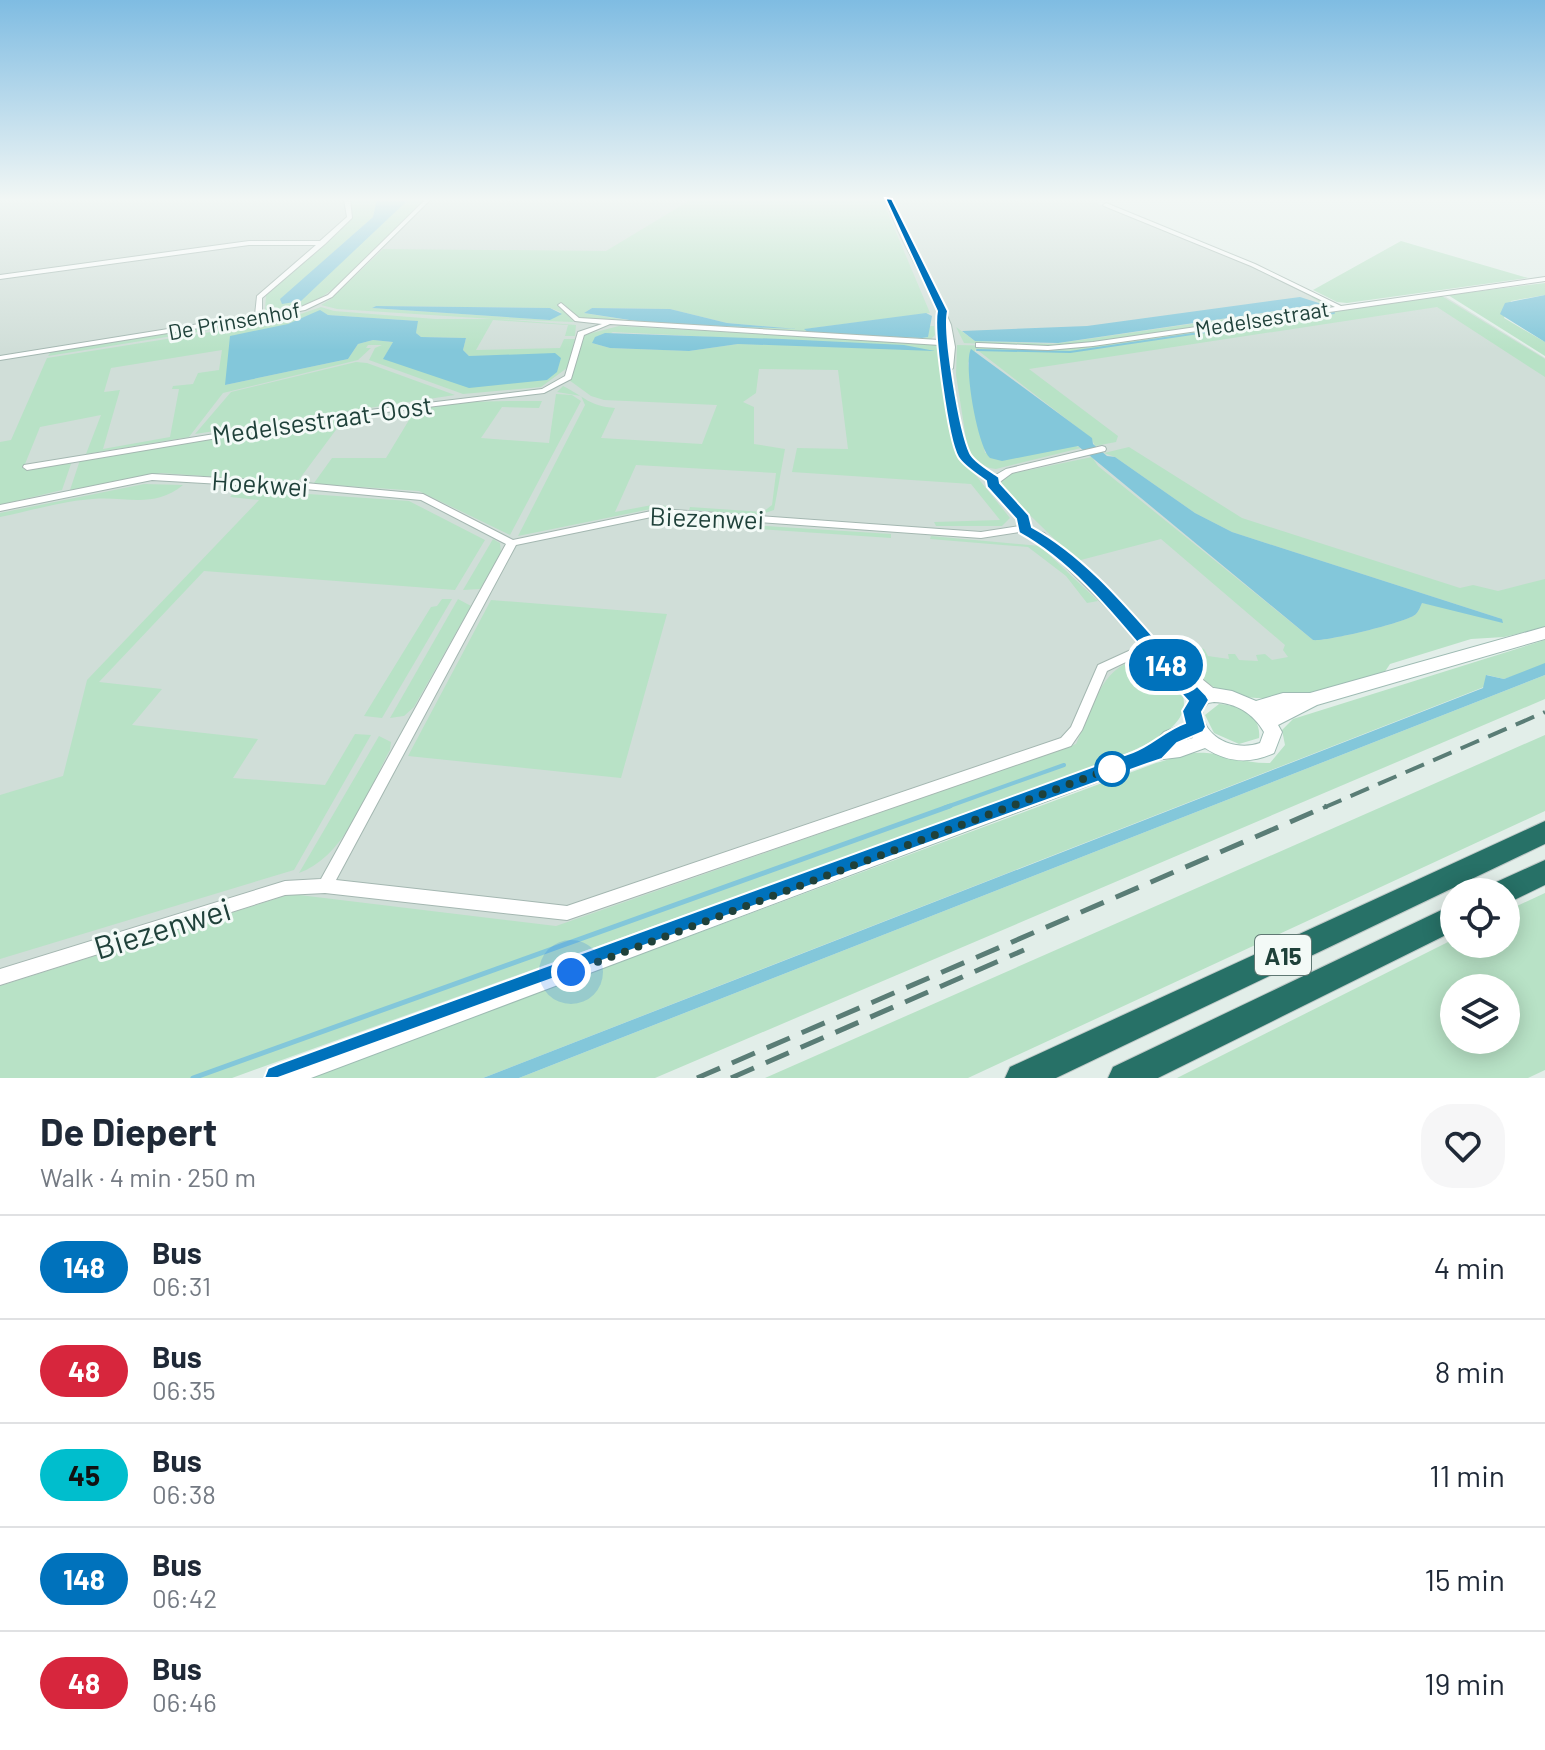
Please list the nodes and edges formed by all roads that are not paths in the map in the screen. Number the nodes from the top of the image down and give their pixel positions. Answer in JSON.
{"nodes":[{"id":1,"x":203,"y":249,"type":"edge"},
{"id":2,"x":316,"y":249,"type":"edge"},
{"id":3,"x":377,"y":249,"type":"edge"},
{"id":4,"x":912,"y":249,"type":"edge"},
{"id":5,"x":1215,"y":249,"type":"edge"},
{"id":6,"x":0,"y":277,"type":"edge"},
{"id":7,"x":1545,"y":279,"type":"edge"},
{"id":8,"x":561,"y":305,"type":"dead end"},
{"id":9,"x":1340,"y":307,"type":"junction"},
{"id":10,"x":258,"y":318,"type":"junction"},
{"id":11,"x":577,"y":320,"type":"junction"},
{"id":12,"x":607,"y":324,"type":"junction"},
{"id":13,"x":581,"y":334,"type":"junction"},
{"id":14,"x":946,"y":343,"type":"junction"},
{"id":15,"x":979,"y":345,"type":"dead end"},
{"id":16,"x":0,"y":358,"type":"edge"},
{"id":17,"x":1102,"y":449,"type":"dead end"},
{"id":18,"x":27,"y":467,"type":"dead end"},
{"id":19,"x":994,"y":480,"type":"junction"},
{"id":20,"x":0,"y":508,"type":"edge"},
{"id":21,"x":1025,"y":529,"type":"junction"},
{"id":22,"x":512,"y":543,"type":"junction"},
{"id":23,"x":1545,"y":633,"type":"edge"},
{"id":24,"x":1152,"y":645,"type":"junction"},
{"id":25,"x":1206,"y":698,"type":"junction"},
{"id":26,"x":1310,"y":700,"type":"junction"},
{"id":27,"x":1254,"y":708,"type":"junction"},
{"id":28,"x":1268,"y":722,"type":"junction"},
{"id":29,"x":1202,"y":734,"type":"junction"},
{"id":30,"x":1545,"y":832,"type":"edge"},
{"id":31,"x":1545,"y":872,"type":"edge"},
{"id":32,"x":1520,"y":884,"type":"edge"},
{"id":33,"x":325,"y":886,"type":"junction"},
{"id":34,"x":1440,"y":924,"type":"edge"},
{"id":35,"x":0,"y":977,"type":"edge"},
{"id":36,"x":278,"y":1078,"type":"edge"},
{"id":37,"x":1021,"y":1078,"type":"edge"},
{"id":38,"x":1124,"y":1078,"type":"edge"}],
"edges":[{"from":1,"to":6,"type":"street"},
{"from":2,"to":10,"type":"street"},
{"from":3,"to":10,"type":"street","name":"De Prinsenhof"},
{"from":4,"to":14,"type":"street"},
{"from":5,"to":9,"type":"street"},
{"from":7,"to":9,"type":"street","name":"Medelsestraat"},
{"from":8,"to":11,"type":"street"},
{"from":9,"to":15,"type":"street","name":"Medelsestraat"},
{"from":10,"to":16,"type":"street","name":"De Prinsenhof"},
{"from":11,"to":12,"type":"street"},
{"from":11,"to":13,"type":"street"},
{"from":12,"to":13,"type":"street"},
{"from":12,"to":14,"type":"street"},
{"from":13,"to":18,"type":"street","name":"Medelsestraat-Oost"},
{"from":14,"to":19,"type":"street"},
{"from":17,"to":19,"type":"street"},
{"from":19,"to":21,"type":"street"},
{"from":20,"to":22,"type":"street","name":"Hoekwei"},
{"from":21,"to":22,"type":"street","name":"Biezenwei"},
{"from":21,"to":24,"type":"street"},
{"from":22,"to":33,"type":"street"},
{"from":23,"to":26,"type":"main road"},
{"from":24,"to":25,"type":"street"},
{"from":24,"to":33,"type":"street","name":"Biezenwei"},
{"from":25,"to":27,"type":"main road"},
{"from":25,"to":29,"type":"main road"},
{"from":26,"to":27,"type":"main road"},
{"from":26,"to":28,"type":"main road"},
{"from":27,"to":28,"type":"main road"},
{"from":28,"to":29,"type":"main road"},
{"from":29,"to":36,"type":"main road"},
{"from":30,"to":37,"type":"highway","number":"A15"},
{"from":31,"to":32,"type":"highway"},
{"from":33,"to":35,"type":"street","name":"Biezenwei"},
{"from":34,"to":38,"type":"highway","number":"A15"}]}
